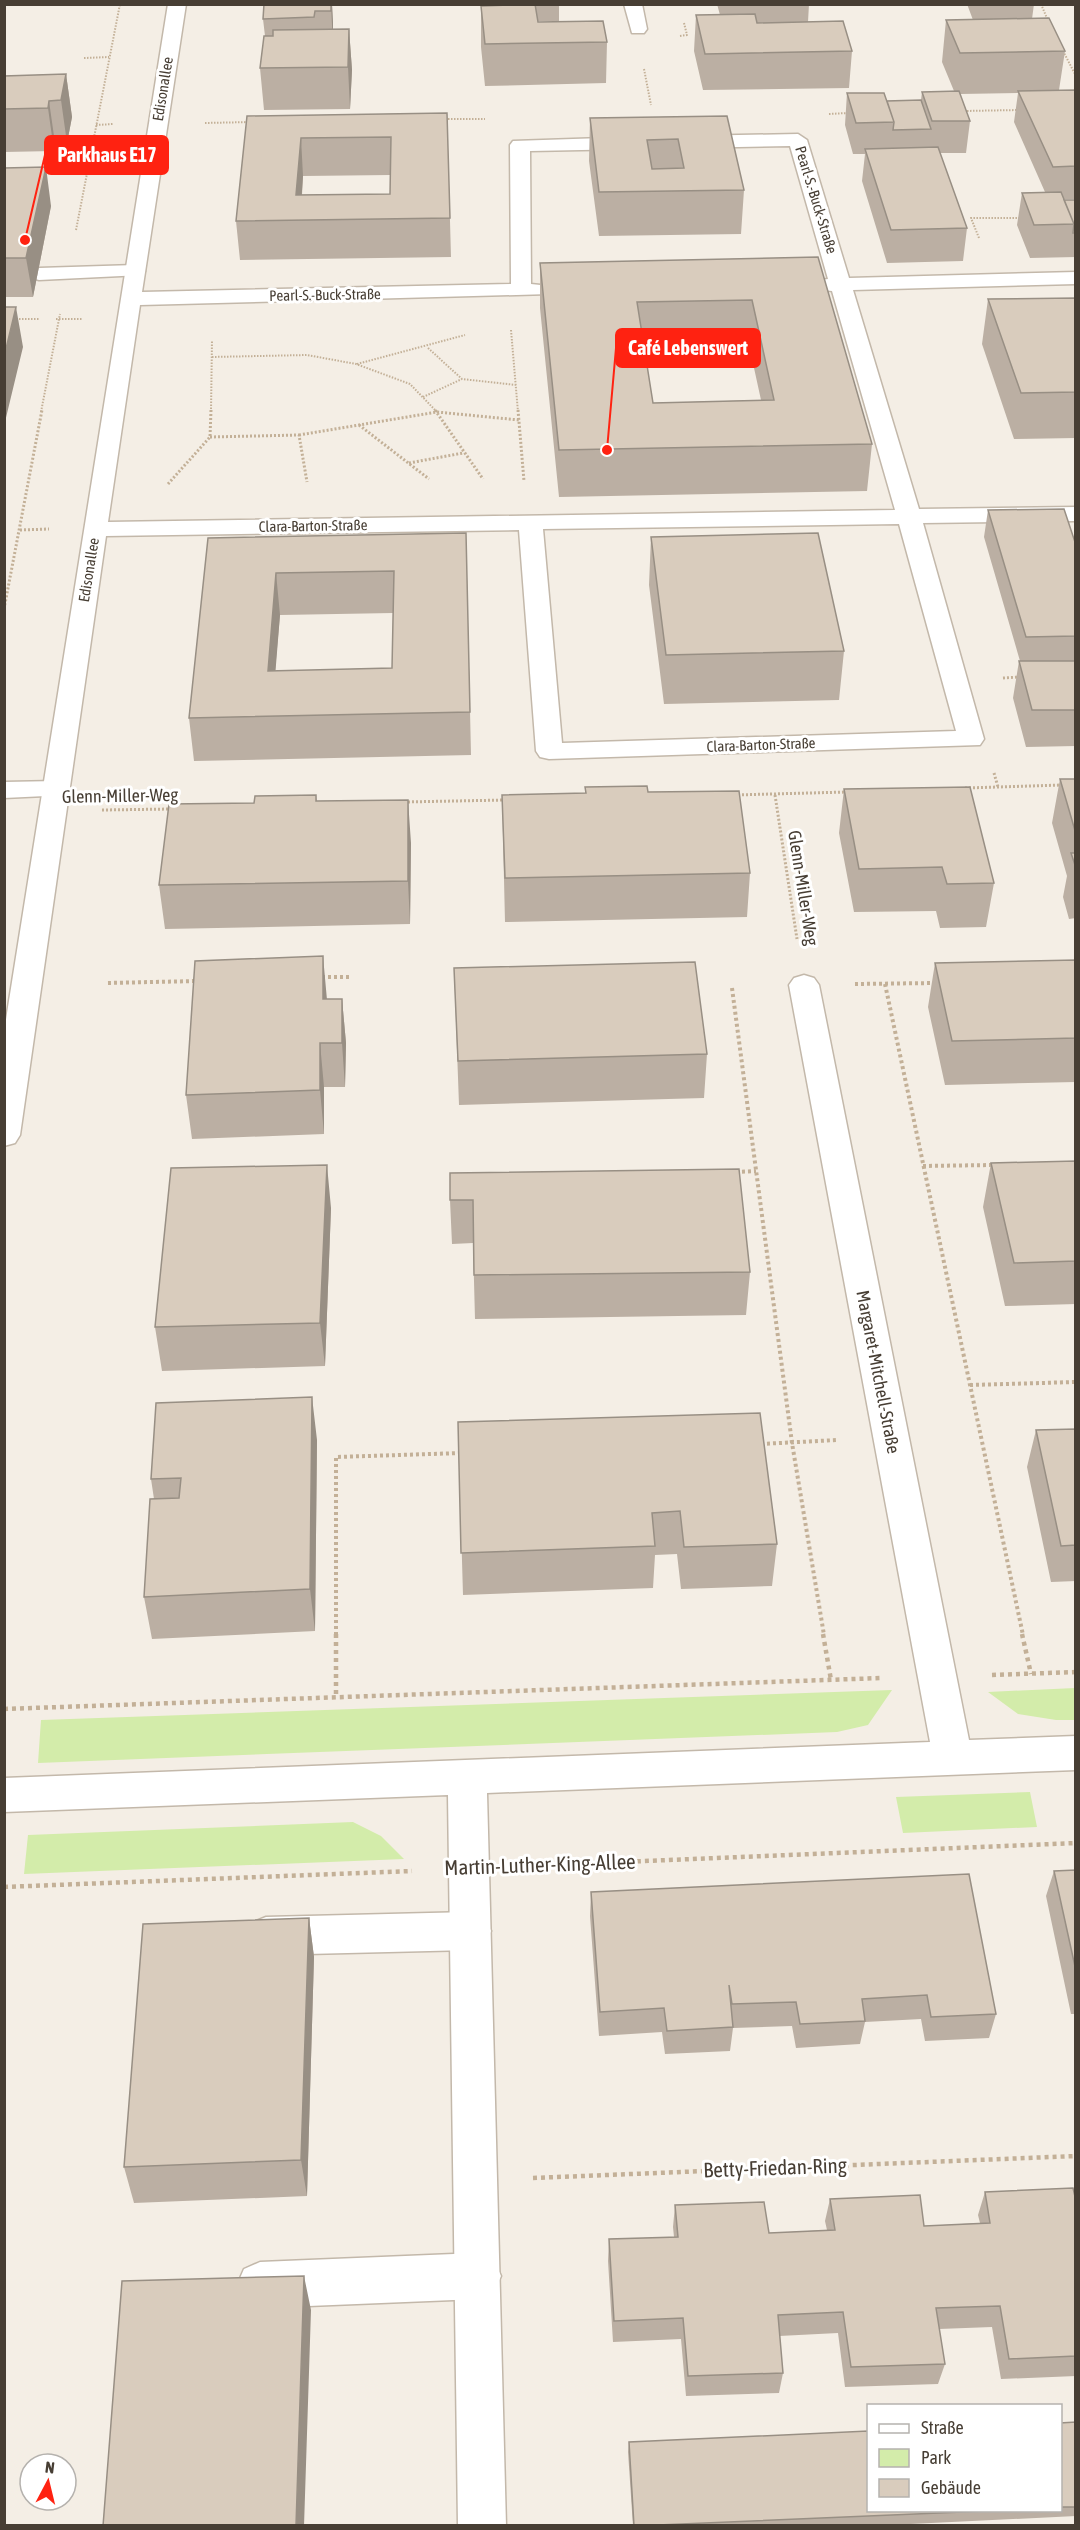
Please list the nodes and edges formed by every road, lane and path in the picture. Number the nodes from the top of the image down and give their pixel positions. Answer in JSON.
{"nodes":[{"id":1,"x":177,"y":4,"type":"edge"},
{"id":2,"x":633,"y":4,"type":"edge"},
{"id":3,"x":1041,"y":4,"type":"edge"},
{"id":4,"x":1050,"y":24,"type":"edge"},
{"id":5,"x":638,"y":29,"type":"joint"},
{"id":6,"x":1059,"y":44,"type":"edge"},
{"id":7,"x":110,"y":57,"type":"dead end"},
{"id":8,"x":84,"y":58,"type":"dead end"},
{"id":9,"x":1076,"y":76,"type":"edge"},
{"id":10,"x":651,"y":105,"type":"dead end"},
{"id":11,"x":671,"y":142,"type":"edge"},
{"id":12,"x":648,"y":143,"type":"edge"},
{"id":13,"x":1029,"y":218,"type":"edge"},
{"id":14,"x":135,"y":271,"type":"junction"},
{"id":15,"x":39,"y":274,"type":"dead end"},
{"id":16,"x":1076,"y":278,"type":"edge"},
{"id":17,"x":997,"y":281,"type":"junction"},
{"id":18,"x":842,"y":285,"type":"junction"},
{"id":19,"x":794,"y":286,"type":"edge"},
{"id":20,"x":521,"y":290,"type":"junction"},
{"id":21,"x":568,"y":290,"type":"edge"},
{"id":22,"x":130,"y":299,"type":"junction"},
{"id":23,"x":472,"y":333,"type":"dead end"},
{"id":24,"x":213,"y":335,"type":"dead end"},
{"id":25,"x":427,"y":347,"type":"junction"},
{"id":26,"x":212,"y":357,"type":"junction"},
{"id":27,"x":356,"y":364,"type":"junction"},
{"id":28,"x":462,"y":379,"type":"junction"},
{"id":29,"x":516,"y":385,"type":"junction"},
{"id":30,"x":423,"y":397,"type":"junction"},
{"id":31,"x":437,"y":412,"type":"junction"},
{"id":32,"x":519,"y":420,"type":"junction"},
{"id":33,"x":358,"y":424,"type":"junction"},
{"id":34,"x":299,"y":435,"type":"junction"},
{"id":35,"x":210,"y":437,"type":"junction"},
{"id":36,"x":464,"y":453,"type":"junction"},
{"id":37,"x":408,"y":463,"type":"junction"},
{"id":38,"x":431,"y":480,"type":"dead end"},
{"id":39,"x":488,"y":485,"type":"dead end"},
{"id":40,"x":515,"y":485,"type":"dead end"},
{"id":41,"x":308,"y":489,"type":"dead end"},
{"id":42,"x":161,"y":492,"type":"dead end"},
{"id":43,"x":1076,"y":514,"type":"edge"},
{"id":44,"x":909,"y":517,"type":"junction"},
{"id":45,"x":530,"y":522,"type":"junction"},
{"id":46,"x":96,"y":529,"type":"junction"},
{"id":47,"x":1020,"y":677,"type":"dead end"},
{"id":48,"x":954,"y":679,"type":"junction"},
{"id":49,"x":1064,"y":785,"type":"edge"},
{"id":50,"x":963,"y":788,"type":"edge"},
{"id":51,"x":4,"y":790,"type":"edge"},
{"id":52,"x":857,"y":792,"type":"edge"},
{"id":53,"x":729,"y":795,"type":"edge"},
{"id":54,"x":776,"y":795,"type":"junction"},
{"id":55,"x":56,"y":800,"type":"junction"},
{"id":56,"x":506,"y":800,"type":"edge"},
{"id":57,"x":399,"y":802,"type":"edge"},
{"id":58,"x":175,"y":808,"type":"edge"},
{"id":59,"x":351,"y":976,"type":"dead end"},
{"id":60,"x":316,"y":977,"type":"edge"},
{"id":61,"x":200,"y":981,"type":"edge"},
{"id":62,"x":108,"y":983,"type":"dead end"},
{"id":63,"x":945,"y":983,"type":"edge"},
{"id":64,"x":885,"y":984,"type":"junction"},
{"id":65,"x":804,"y":985,"type":"junction"},
{"id":66,"x":732,"y":988,"type":"dead end"},
{"id":67,"x":10,"y":1071,"type":"edge"},
{"id":68,"x":4,"y":1135,"type":"edge"},
{"id":69,"x":1005,"y":1165,"type":"edge"},
{"id":70,"x":922,"y":1166,"type":"junction"},
{"id":71,"x":756,"y":1171,"type":"junction"},
{"id":72,"x":733,"y":1172,"type":"edge"},
{"id":73,"x":1076,"y":1382,"type":"edge"},
{"id":74,"x":970,"y":1385,"type":"junction"},
{"id":75,"x":890,"y":1438,"type":"junction"},
{"id":76,"x":792,"y":1443,"type":"junction"},
{"id":77,"x":756,"y":1444,"type":"edge"},
{"id":78,"x":464,"y":1453,"type":"edge"},
{"id":79,"x":1076,"y":1672,"type":"edge"},
{"id":80,"x":1031,"y":1674,"type":"junction"},
{"id":81,"x":938,"y":1677,"type":"junction"},
{"id":82,"x":831,"y":1680,"type":"junction"},
{"id":83,"x":336,"y":1696,"type":"junction"},
{"id":84,"x":4,"y":1709,"type":"edge"},
{"id":85,"x":1076,"y":1753,"type":"edge"},
{"id":86,"x":953,"y":1758,"type":"junction"},
{"id":87,"x":467,"y":1778,"type":"junction"},
{"id":88,"x":4,"y":1796,"type":"edge"},
{"id":89,"x":1076,"y":1843,"type":"edge"},
{"id":90,"x":469,"y":1868,"type":"junction"},
{"id":91,"x":4,"y":1887,"type":"edge"},
{"id":92,"x":470,"y":1931,"type":"junction"},
{"id":93,"x":225,"y":1938,"type":"edge"},
{"id":94,"x":1076,"y":2156,"type":"edge"},
{"id":95,"x":475,"y":2180,"type":"junction"},
{"id":96,"x":478,"y":2276,"type":"junction"},
{"id":97,"x":218,"y":2286,"type":"edge"},
{"id":98,"x":482,"y":2526,"type":"edge"}],
"edges":[{"from":1,"to":14,"type":"street","name":"Edisonallee"},
{"from":2,"to":5,"type":"street"},
{"from":3,"to":4,"type":"path"},
{"from":5,"to":10,"type":"path"},
{"from":6,"to":9,"type":"path"},
{"from":7,"to":8,"type":"path"},
{"from":11,"to":18,"type":"street","name":"Pearl-S.-Buck-Straße"},
{"from":12,"to":20,"type":"street"},
{"from":13,"to":17,"type":"path"},
{"from":14,"to":15,"type":"street"},
{"from":14,"to":22,"type":"street","name":"Edisonallee"},
{"from":16,"to":17,"type":"street"},
{"from":17,"to":18,"type":"street"},
{"from":18,"to":19,"type":"street"},
{"from":18,"to":44,"type":"street","name":"Pearl-S.-Buck-Straße"},
{"from":20,"to":21,"type":"street","name":"Pearl-S.-Buck-Straße"},
{"from":20,"to":22,"type":"street","name":"Pearl-S.-Buck-Straße"},
{"from":20,"to":29,"type":"path"},
{"from":22,"to":46,"type":"street","name":"Edisonallee"},
{"from":23,"to":25,"type":"path"},
{"from":24,"to":26,"type":"path"},
{"from":25,"to":27,"type":"path"},
{"from":25,"to":28,"type":"path"},
{"from":26,"to":27,"type":"path"},
{"from":26,"to":35,"type":"path"},
{"from":27,"to":30,"type":"path"},
{"from":28,"to":29,"type":"path"},
{"from":28,"to":30,"type":"path"},
{"from":29,"to":32,"type":"path"},
{"from":30,"to":31,"type":"path"},
{"from":31,"to":32,"type":"path"},
{"from":31,"to":33,"type":"path"},
{"from":31,"to":36,"type":"path"},
{"from":32,"to":40,"type":"path"},
{"from":33,"to":34,"type":"path"},
{"from":33,"to":37,"type":"path"},
{"from":34,"to":35,"type":"path"},
{"from":34,"to":41,"type":"path"},
{"from":35,"to":42,"type":"path"},
{"from":36,"to":37,"type":"path"},
{"from":36,"to":39,"type":"path"},
{"from":37,"to":38,"type":"path"},
{"from":43,"to":44,"type":"street","name":"Clara-Barton-Straße"},
{"from":44,"to":45,"type":"street","name":"Clara-Barton-Straße"},
{"from":44,"to":48,"type":"street","name":"Clara-Barton-Straße"},
{"from":45,"to":46,"type":"street","name":"Clara-Barton-Straße"},
{"from":45,"to":48,"type":"street","name":"Clara-Barton-Straße"},
{"from":46,"to":55,"type":"street","name":"Edisonallee"},
{"from":47,"to":48,"type":"path"},
{"from":49,"to":50,"type":"path"},
{"from":51,"to":55,"type":"street"},
{"from":52,"to":54,"type":"path"},
{"from":53,"to":54,"type":"path"},
{"from":54,"to":65,"type":"path","name":"Glenn-Miller-Weg"},
{"from":55,"to":58,"type":"path","name":"Glenn-Miller-Weg"},
{"from":55,"to":67,"type":"street","name":"Edisonallee"},
{"from":56,"to":57,"type":"path"},
{"from":59,"to":60,"type":"path"},
{"from":61,"to":62,"type":"path"},
{"from":63,"to":64,"type":"path"},
{"from":64,"to":65,"type":"path"},
{"from":64,"to":70,"type":"path"},
{"from":65,"to":75,"type":"street","name":"Margaret-Mitchell-Straße"},
{"from":66,"to":71,"type":"path"},
{"from":67,"to":68,"type":"street","name":"Edisonallee"},
{"from":69,"to":70,"type":"path"},
{"from":70,"to":74,"type":"path"},
{"from":71,"to":72,"type":"path"},
{"from":71,"to":76,"type":"path"},
{"from":73,"to":74,"type":"path"},
{"from":74,"to":80,"type":"path"},
{"from":75,"to":76,"type":"path"},
{"from":75,"to":81,"type":"street","name":"Margaret-Mitchell-Straße"},
{"from":76,"to":77,"type":"path"},
{"from":76,"to":82,"type":"path"},
{"from":78,"to":83,"type":"path"},
{"from":79,"to":80,"type":"path"},
{"from":80,"to":81,"type":"path"},
{"from":81,"to":82,"type":"path"},
{"from":81,"to":86,"type":"street","name":"Margaret-Mitchell-Straße"},
{"from":82,"to":83,"type":"path"},
{"from":83,"to":84,"type":"path"},
{"from":85,"to":86,"type":"street"},
{"from":86,"to":87,"type":"street"},
{"from":87,"to":88,"type":"street"},
{"from":87,"to":90,"type":"street"},
{"from":89,"to":90,"type":"path","name":"Martin-Luther-King-Allee"},
{"from":90,"to":91,"type":"path","name":"Martin-Luther-King-Allee"},
{"from":90,"to":92,"type":"street"},
{"from":92,"to":93,"type":"street"},
{"from":92,"to":95,"type":"street"},
{"from":94,"to":95,"type":"path","name":"Betty-Friedan-Ring"},
{"from":95,"to":96,"type":"street"},
{"from":96,"to":97,"type":"street"},
{"from":96,"to":98,"type":"street"}]}
